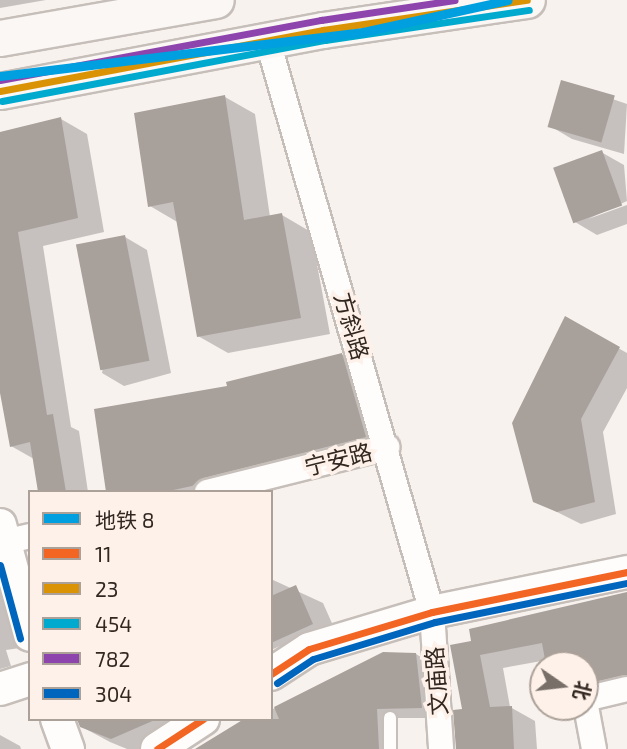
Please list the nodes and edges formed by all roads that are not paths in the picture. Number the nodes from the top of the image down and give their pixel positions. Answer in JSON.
{"nodes":[{"id":1,"x":216,"y":0,"type":"edge"},
{"id":2,"x":527,"y":0,"type":"edge"},
{"id":3,"x":0,"y":38,"type":"edge"},
{"id":4,"x":268,"y":42,"type":"junction"},
{"id":5,"x":0,"y":91,"type":"edge"},
{"id":6,"x":387,"y":447,"type":"junction"},
{"id":7,"x":215,"y":490,"type":"edge"},
{"id":8,"x":8,"y":537,"type":"edge"},
{"id":9,"x":627,"y":572,"type":"edge"},
{"id":10,"x":432,"y":612,"type":"junction"},
{"id":11,"x":28,"y":626,"type":"edge"},
{"id":12,"x":273,"y":673,"type":"edge"},
{"id":13,"x":28,"y":680,"type":"edge"},
{"id":14,"x":0,"y":689,"type":"edge"},
{"id":15,"x":627,"y":689,"type":"edge"},
{"id":16,"x":599,"y":696,"type":"edge"},
{"id":17,"x":390,"y":718,"type":"dead end"},
{"id":18,"x":58,"y":721,"type":"edge"},
{"id":19,"x":199,"y":721,"type":"edge"},
{"id":20,"x":589,"y":721,"type":"edge"},
{"id":21,"x":68,"y":749,"type":"edge"},
{"id":22,"x":158,"y":749,"type":"edge"},
{"id":23,"x":390,"y":749,"type":"edge"},
{"id":24,"x":441,"y":749,"type":"edge"},
{"id":25,"x":594,"y":749,"type":"edge"}],
"edges":[{"from":1,"to":3,"type":"main road"},
{"from":2,"to":4,"type":"main road"},
{"from":4,"to":5,"type":"main road"},
{"from":4,"to":6,"type":"street","name":"方斜路"},
{"from":6,"to":7,"type":"street","name":"宁安路"},
{"from":6,"to":10,"type":"street","name":"方斜路"},
{"from":8,"to":11,"type":"street"},
{"from":9,"to":10,"type":"street"},
{"from":10,"to":12,"type":"street"},
{"from":10,"to":24,"type":"street","name":"文庙路"},
{"from":13,"to":14,"type":"street"},
{"from":15,"to":16,"type":"street"},
{"from":17,"to":23,"type":"lane"},
{"from":18,"to":21,"type":"street"},
{"from":19,"to":22,"type":"street"},
{"from":20,"to":25,"type":"street"}]}
